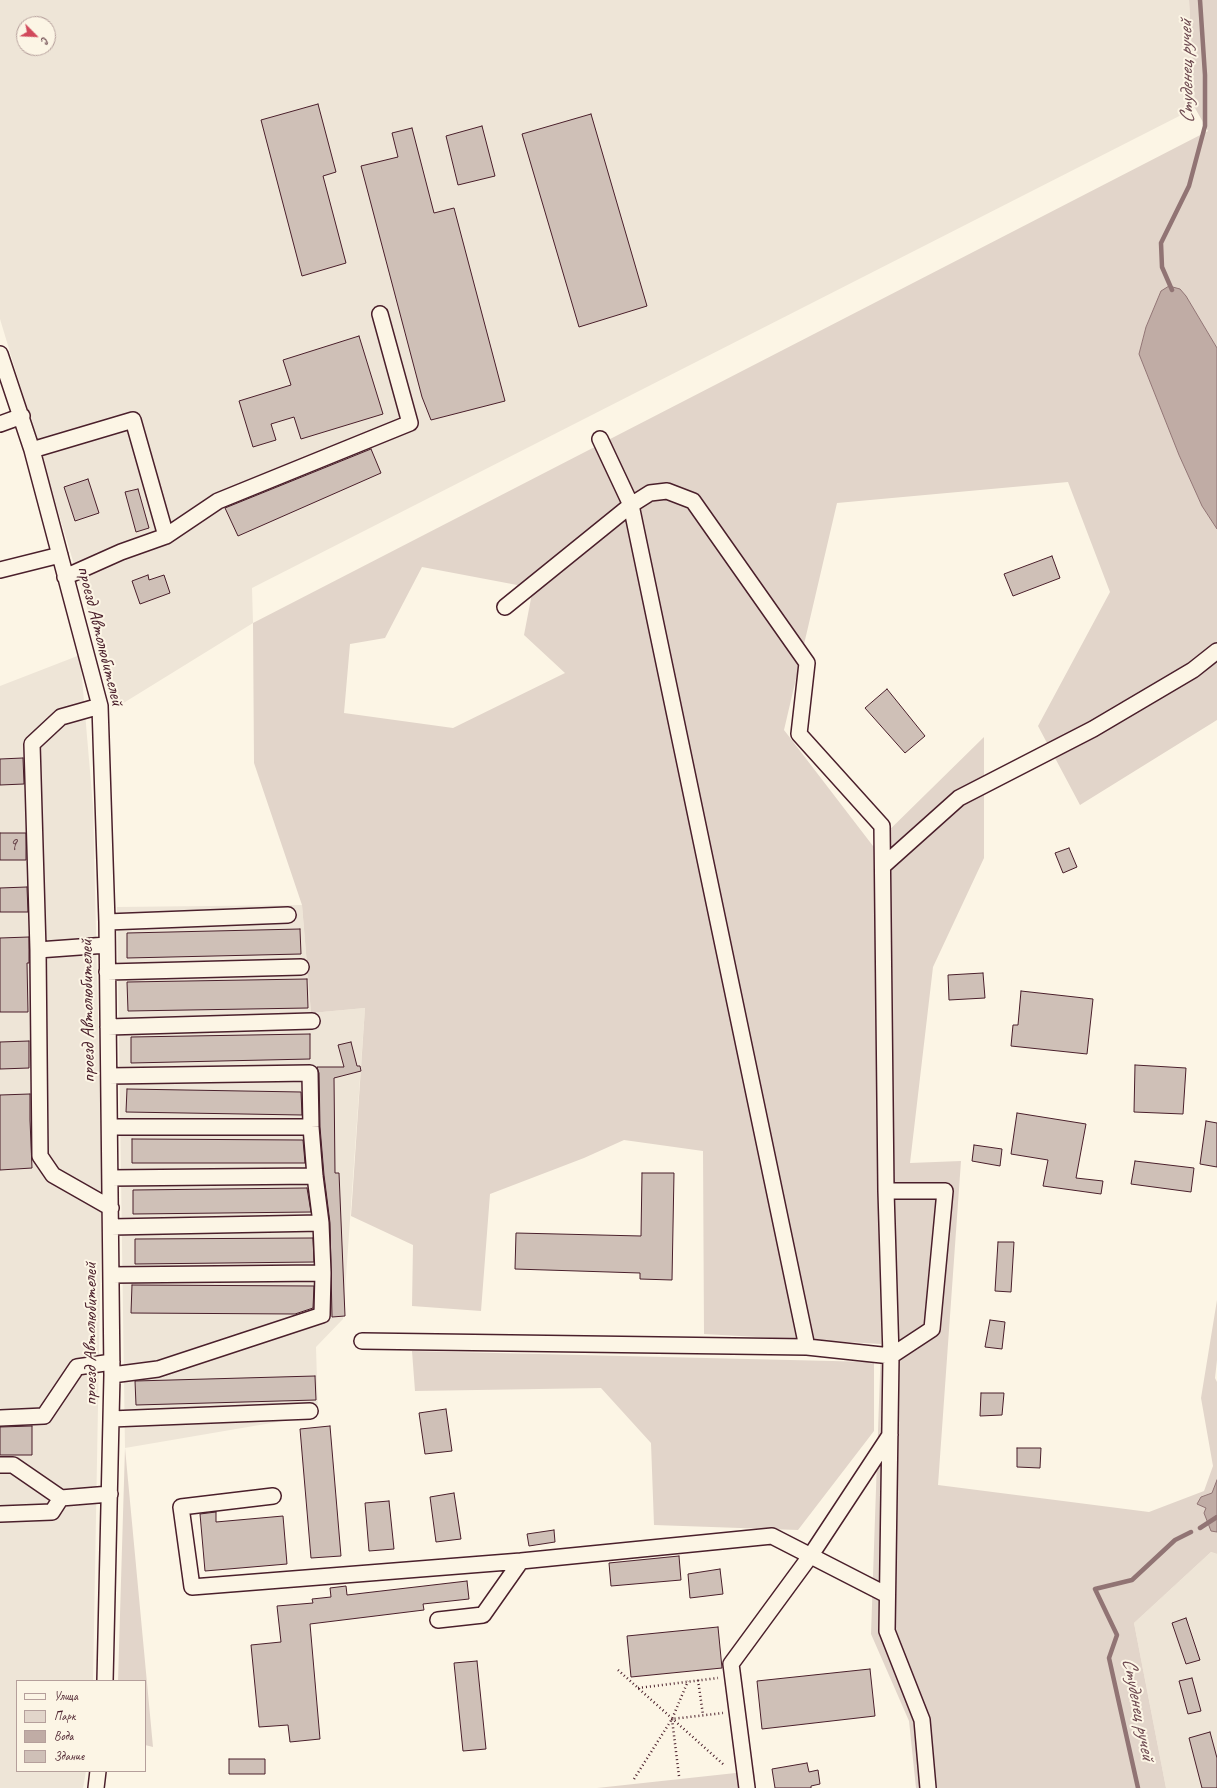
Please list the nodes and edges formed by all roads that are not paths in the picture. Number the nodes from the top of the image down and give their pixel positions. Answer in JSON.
{"nodes":[{"id":1,"x":380,"y":314,"type":"dead end"},
{"id":2,"x":0,"y":354,"type":"edge"},
{"id":3,"x":22,"y":416,"type":"junction"},
{"id":4,"x":0,"y":424,"type":"edge"},
{"id":5,"x":600,"y":439,"type":"dead end"},
{"id":6,"x":32,"y":450,"type":"junction"},
{"id":7,"x":631,"y":505,"type":"junction"},
{"id":8,"x":166,"y":536,"type":"junction"},
{"id":9,"x":60,"y":555,"type":"junction"},
{"id":10,"x":0,"y":570,"type":"edge"},
{"id":11,"x":65,"y":577,"type":"junction"},
{"id":12,"x":505,"y":607,"type":"dead end"},
{"id":13,"x":1217,"y":651,"type":"edge"},
{"id":14,"x":100,"y":706,"type":"junction"},
{"id":15,"x":883,"y":866,"type":"junction"},
{"id":16,"x":288,"y":915,"type":"dead end"},
{"id":17,"x":106,"y":922,"type":"junction"},
{"id":18,"x":107,"y":946,"type":"junction"},
{"id":19,"x":38,"y":950,"type":"junction"},
{"id":20,"x":301,"y":967,"type":"dead end"},
{"id":21,"x":107,"y":972,"type":"junction"},
{"id":22,"x":312,"y":1021,"type":"dead end"},
{"id":23,"x":108,"y":1026,"type":"junction"},
{"id":24,"x":109,"y":1076,"type":"junction"},
{"id":25,"x":311,"y":1126,"type":"junction"},
{"id":26,"x":110,"y":1127,"type":"junction"},
{"id":27,"x":315,"y":1176,"type":"junction"},
{"id":28,"x":110,"y":1178,"type":"junction"},
{"id":29,"x":886,"y":1191,"type":"junction"},
{"id":30,"x":111,"y":1208,"type":"junction"},
{"id":31,"x":321,"y":1223,"type":"junction"},
{"id":32,"x":111,"y":1227,"type":"junction"},
{"id":33,"x":323,"y":1273,"type":"junction"},
{"id":34,"x":111,"y":1275,"type":"junction"},
{"id":35,"x":362,"y":1341,"type":"dead end"},
{"id":36,"x":807,"y":1347,"type":"junction"},
{"id":37,"x":891,"y":1356,"type":"junction"},
{"id":38,"x":112,"y":1369,"type":"junction"},
{"id":39,"x":310,"y":1411,"type":"dead end"},
{"id":40,"x":0,"y":1418,"type":"edge"},
{"id":41,"x":111,"y":1419,"type":"junction"},
{"id":42,"x":890,"y":1435,"type":"junction"},
{"id":43,"x":0,"y":1465,"type":"edge"},
{"id":44,"x":110,"y":1494,"type":"junction"},
{"id":45,"x":274,"y":1496,"type":"dead end"},
{"id":46,"x":61,"y":1498,"type":"junction"},
{"id":47,"x":0,"y":1514,"type":"edge"},
{"id":48,"x":811,"y":1554,"type":"junction"},
{"id":49,"x":521,"y":1561,"type":"junction"},
{"id":50,"x":887,"y":1595,"type":"junction"},
{"id":51,"x":438,"y":1620,"type":"dead end"},
{"id":52,"x":105,"y":1680,"type":"edge"},
{"id":53,"x":98,"y":1772,"type":"edge"},
{"id":54,"x":96,"y":1788,"type":"edge"},
{"id":55,"x":747,"y":1788,"type":"edge"},
{"id":56,"x":928,"y":1788,"type":"edge"}],
"edges":[{"from":1,"to":8,"type":"street"},
{"from":2,"to":3,"type":"street","name":"проезд Автолюбителей"},
{"from":3,"to":4,"type":"street"},
{"from":3,"to":6,"type":"street","name":"проезд Автолюбителей"},
{"from":5,"to":7,"type":"street"},
{"from":6,"to":8,"type":"street"},
{"from":6,"to":9,"type":"street","name":"проезд Автолюбителей"},
{"from":7,"to":12,"type":"street"},
{"from":7,"to":15,"type":"street"},
{"from":7,"to":36,"type":"street"},
{"from":8,"to":11,"type":"street"},
{"from":9,"to":10,"type":"street"},
{"from":9,"to":11,"type":"street","name":"проезд Автолюбителей"},
{"from":11,"to":14,"type":"street","name":"проезд Автолюбителей"},
{"from":13,"to":15,"type":"street"},
{"from":14,"to":17,"type":"street","name":"проезд Автолюбителей"},
{"from":14,"to":19,"type":"street"},
{"from":15,"to":29,"type":"street"},
{"from":16,"to":17,"type":"street"},
{"from":17,"to":18,"type":"street","name":"проезд Автолюбителей"},
{"from":18,"to":19,"type":"street"},
{"from":18,"to":21,"type":"street","name":"проезд Автолюбителей"},
{"from":19,"to":30,"type":"street"},
{"from":20,"to":21,"type":"street"},
{"from":21,"to":23,"type":"street","name":"проезд Автолюбителей"},
{"from":22,"to":23,"type":"street"},
{"from":23,"to":24,"type":"street","name":"проезд Автолюбителей"},
{"from":24,"to":25,"type":"street"},
{"from":24,"to":26,"type":"street","name":"проезд Автолюбителей"},
{"from":25,"to":26,"type":"street"},
{"from":25,"to":27,"type":"street"},
{"from":26,"to":28,"type":"street","name":"проезд Автолюбителей"},
{"from":27,"to":28,"type":"street"},
{"from":27,"to":31,"type":"street"},
{"from":28,"to":30,"type":"street","name":"проезд Автолюбителей"},
{"from":29,"to":37,"type":"street"},
{"from":29,"to":37,"type":"street"},
{"from":30,"to":32,"type":"street","name":"проезд Автолюбителей"},
{"from":31,"to":32,"type":"street"},
{"from":31,"to":33,"type":"street"},
{"from":32,"to":34,"type":"street","name":"проезд Автолюбителей"},
{"from":33,"to":34,"type":"street"},
{"from":33,"to":38,"type":"street"},
{"from":34,"to":38,"type":"street","name":"проезд Автолюбителей"},
{"from":35,"to":36,"type":"street"},
{"from":36,"to":37,"type":"street"},
{"from":37,"to":42,"type":"street"},
{"from":38,"to":40,"type":"street"},
{"from":38,"to":41,"type":"street","name":"проезд Автолюбителей"},
{"from":39,"to":41,"type":"street"},
{"from":41,"to":44,"type":"street","name":"проезд Автолюбителей"},
{"from":42,"to":48,"type":"street"},
{"from":42,"to":50,"type":"street"},
{"from":43,"to":46,"type":"street"},
{"from":44,"to":46,"type":"street"},
{"from":44,"to":52,"type":"street","name":"проезд Автолюбителей"},
{"from":45,"to":49,"type":"street"},
{"from":46,"to":47,"type":"street"},
{"from":48,"to":49,"type":"street"},
{"from":48,"to":50,"type":"street"},
{"from":48,"to":55,"type":"street"},
{"from":49,"to":51,"type":"street"},
{"from":50,"to":56,"type":"street"},
{"from":53,"to":54,"type":"street"}]}
